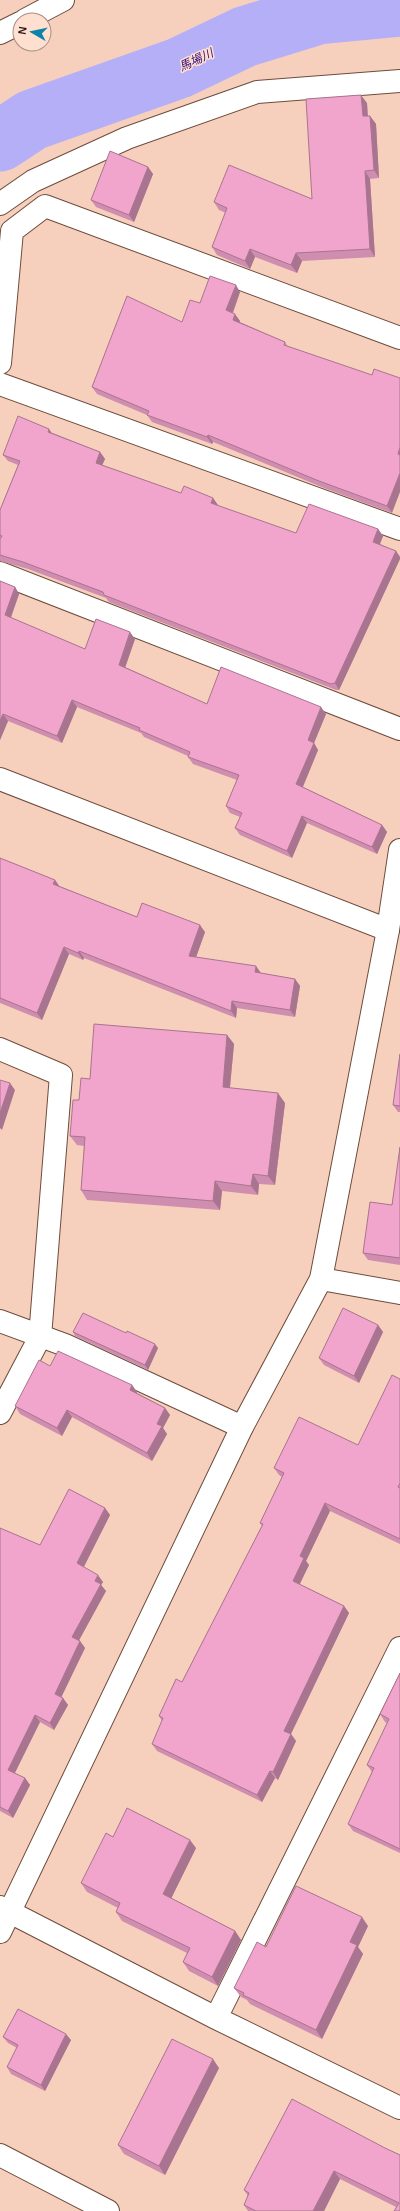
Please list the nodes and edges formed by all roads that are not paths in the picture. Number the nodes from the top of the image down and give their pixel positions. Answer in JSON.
{"nodes":[{"id":1,"x":63,"y":0,"type":"edge"},
{"id":2,"x":41,"y":12,"type":"edge"},
{"id":3,"x":12,"y":27,"type":"edge"},
{"id":4,"x":0,"y":34,"type":"edge"},
{"id":5,"x":400,"y":81,"type":"edge"},
{"id":6,"x":0,"y":204,"type":"edge"},
{"id":7,"x":400,"y":338,"type":"edge"},
{"id":8,"x":0,"y":363,"type":"edge"},
{"id":9,"x":0,"y":384,"type":"edge"},
{"id":10,"x":400,"y":529,"type":"edge"},
{"id":11,"x":0,"y":574,"type":"edge"},
{"id":12,"x":400,"y":729,"type":"edge"},
{"id":13,"x":0,"y":779,"type":"edge"},
{"id":14,"x":400,"y":850,"type":"edge"},
{"id":15,"x":388,"y":930,"type":"junction"},
{"id":16,"x":0,"y":1049,"type":"edge"},
{"id":17,"x":321,"y":1279,"type":"junction"},
{"id":18,"x":400,"y":1293,"type":"edge"},
{"id":19,"x":0,"y":1321,"type":"edge"},
{"id":20,"x":40,"y":1337,"type":"junction"},
{"id":21,"x":0,"y":1413,"type":"edge"},
{"id":22,"x":242,"y":1427,"type":"junction"},
{"id":23,"x":400,"y":1648,"type":"edge"},
{"id":24,"x":5,"y":1909,"type":"edge"},
{"id":25,"x":0,"y":1932,"type":"edge"},
{"id":26,"x":216,"y":2018,"type":"junction"},
{"id":27,"x":400,"y":2108,"type":"edge"},
{"id":28,"x":0,"y":2155,"type":"edge"},
{"id":29,"x":108,"y":2211,"type":"edge"}],
"edges":[{"from":1,"to":2,"type":"street"},
{"from":3,"to":4,"type":"street"},
{"from":5,"to":6,"type":"street"},
{"from":7,"to":8,"type":"street"},
{"from":9,"to":10,"type":"street"},
{"from":11,"to":12,"type":"street"},
{"from":13,"to":15,"type":"street"},
{"from":14,"to":15,"type":"street"},
{"from":15,"to":17,"type":"street"},
{"from":16,"to":20,"type":"street"},
{"from":17,"to":18,"type":"street"},
{"from":17,"to":22,"type":"street"},
{"from":19,"to":20,"type":"street"},
{"from":20,"to":21,"type":"street"},
{"from":20,"to":22,"type":"street"},
{"from":22,"to":24,"type":"street"},
{"from":23,"to":26,"type":"street"},
{"from":24,"to":25,"type":"street"},
{"from":24,"to":26,"type":"street"},
{"from":26,"to":27,"type":"street"},
{"from":28,"to":29,"type":"street"}]}
